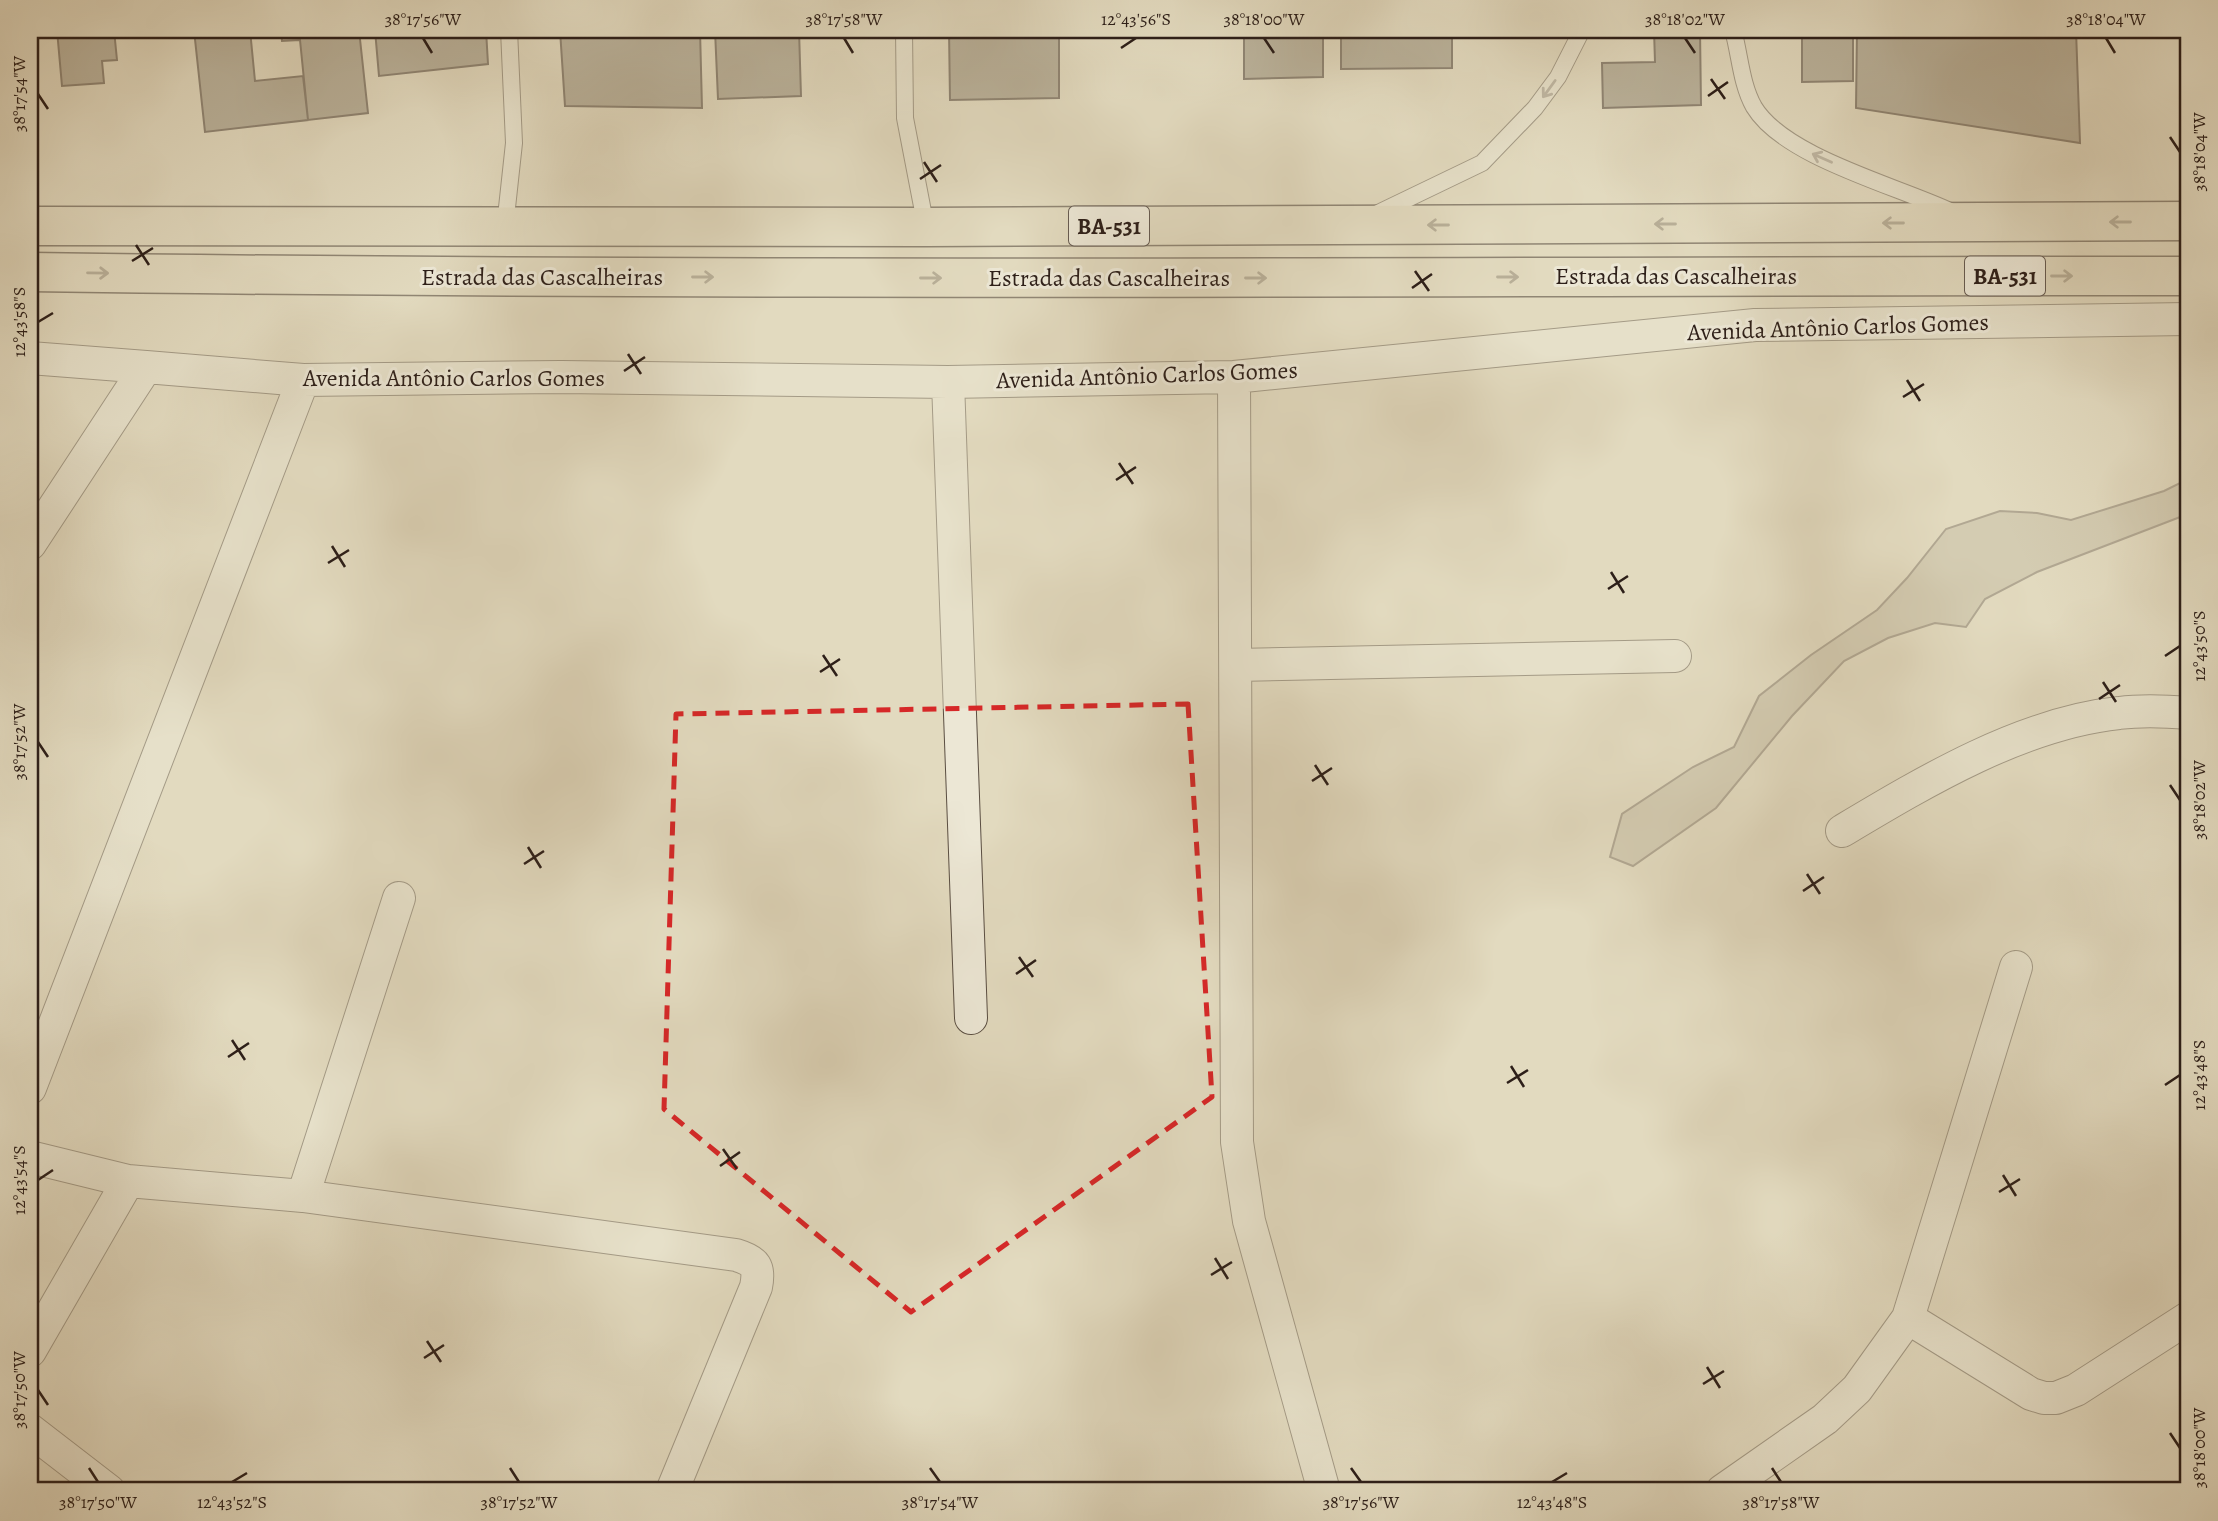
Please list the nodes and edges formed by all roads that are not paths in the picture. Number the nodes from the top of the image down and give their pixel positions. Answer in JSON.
{"nodes":[{"id":1,"x":509,"y":30,"type":"edge"},
{"id":2,"x":904,"y":30,"type":"edge"},
{"id":3,"x":1582,"y":30,"type":"edge"},
{"id":4,"x":1733,"y":30,"type":"edge"},
{"id":5,"x":2188,"y":221,"type":"edge"},
{"id":6,"x":1975,"y":223,"type":"junction"},
{"id":7,"x":1352,"y":225,"type":"junction"},
{"id":8,"x":30,"y":226,"type":"edge"},
{"id":9,"x":505,"y":226,"type":"junction"},
{"id":10,"x":926,"y":227,"type":"junction"},
{"id":11,"x":30,"y":272,"type":"edge"},
{"id":12,"x":2188,"y":276,"type":"edge"},
{"id":13,"x":2188,"y":319,"type":"edge"},
{"id":14,"x":30,"y":358,"type":"edge"},
{"id":15,"x":146,"y":367,"type":"junction"},
{"id":16,"x":1234,"y":377,"type":"junction"},
{"id":17,"x":303,"y":380,"type":"junction"},
{"id":18,"x":948,"y":382,"type":"junction"},
{"id":19,"x":30,"y":544,"type":"edge"},
{"id":20,"x":1675,"y":656,"type":"dead end"},
{"id":21,"x":1236,"y":666,"type":"junction"},
{"id":22,"x":2188,"y":713,"type":"edge"},
{"id":23,"x":1842,"y":831,"type":"dead end"},
{"id":24,"x":399,"y":898,"type":"dead end"},
{"id":25,"x":2016,"y":967,"type":"dead end"},
{"id":26,"x":971,"y":1018,"type":"dead end"},
{"id":27,"x":30,"y":1088,"type":"edge"},
{"id":28,"x":30,"y":1157,"type":"edge"},
{"id":29,"x":128,"y":1181,"type":"junction"},
{"id":30,"x":303,"y":1196,"type":"junction"},
{"id":31,"x":1908,"y":1318,"type":"junction"},
{"id":32,"x":2188,"y":1318,"type":"edge"},
{"id":33,"x":30,"y":1351,"type":"edge"},
{"id":34,"x":30,"y":1430,"type":"edge"},
{"id":35,"x":109,"y":1491,"type":"edge"},
{"id":36,"x":672,"y":1491,"type":"edge"},
{"id":37,"x":1324,"y":1491,"type":"edge"},
{"id":38,"x":1722,"y":1491,"type":"edge"}],
"edges":[{"from":1,"to":9,"type":"lane"},
{"from":2,"to":10,"type":"lane"},
{"from":3,"to":7,"type":"lane","one_way":true},
{"from":6,"to":4,"type":"lane","one_way":true},
{"from":5,"to":6,"type":"main road","name":"Estrada das Cascalheiras","number":"BA-531","one_way":true},
{"from":6,"to":7,"type":"main road","name":"Estrada das Cascalheiras","number":"BA-531","one_way":true},
{"from":7,"to":10,"type":"main road","name":"Estrada das Cascalheiras","number":"BA-531"},
{"from":8,"to":9,"type":"main road","name":"Estrada das Cascalheiras","number":"BA-531"},
{"from":9,"to":10,"type":"main road","name":"Estrada das Cascalheiras","number":"BA-531"},
{"from":11,"to":12,"type":"main road","name":"Estrada das Cascalheiras","number":"BA-531","one_way":true},
{"from":13,"to":16,"type":"street","name":"Avenida Antônio Carlos Gomes"},
{"from":14,"to":15,"type":"street","name":"Avenida Antônio Carlos Gomes"},
{"from":15,"to":17,"type":"street","name":"Avenida Antônio Carlos Gomes"},
{"from":15,"to":19,"type":"street"},
{"from":16,"to":18,"type":"street","name":"Avenida Antônio Carlos Gomes"},
{"from":16,"to":21,"type":"street"},
{"from":17,"to":18,"type":"street","name":"Avenida Antônio Carlos Gomes"},
{"from":17,"to":27,"type":"street"},
{"from":18,"to":26,"type":"street"},
{"from":20,"to":21,"type":"street"},
{"from":21,"to":37,"type":"street"},
{"from":22,"to":23,"type":"street"},
{"from":24,"to":30,"type":"street"},
{"from":25,"to":31,"type":"street"},
{"from":28,"to":29,"type":"street"},
{"from":29,"to":30,"type":"street"},
{"from":29,"to":33,"type":"street"},
{"from":30,"to":36,"type":"street"},
{"from":31,"to":32,"type":"street"},
{"from":31,"to":38,"type":"street"},
{"from":34,"to":35,"type":"street"}]}
